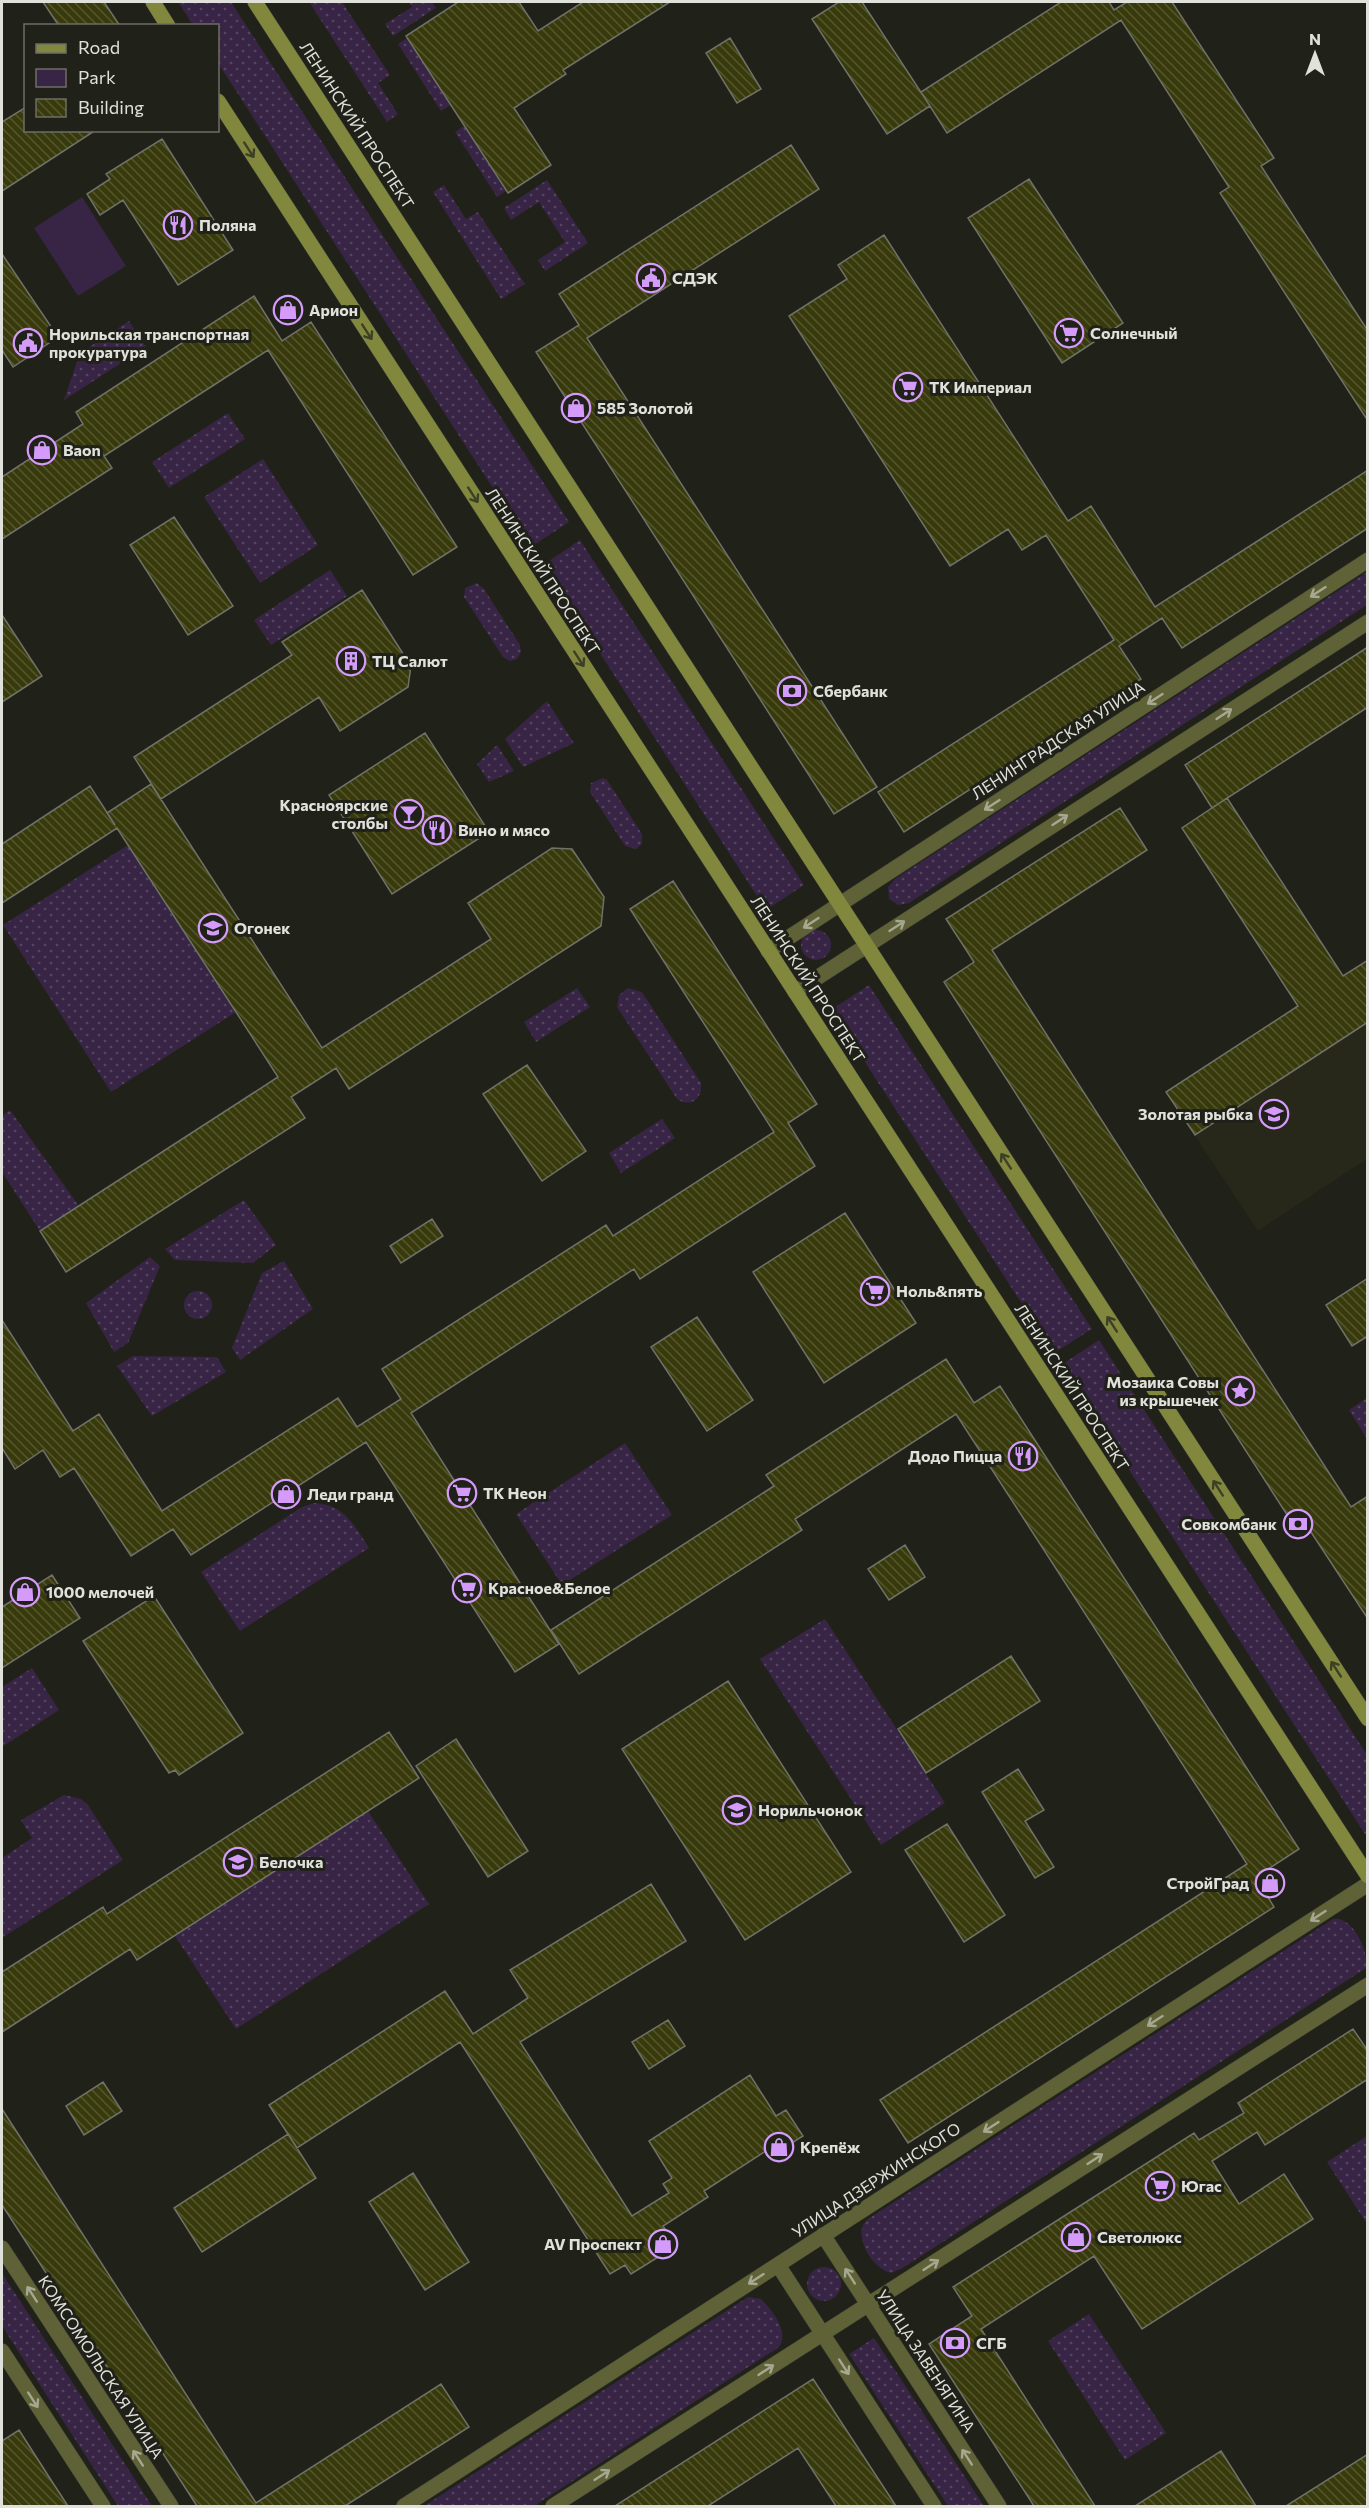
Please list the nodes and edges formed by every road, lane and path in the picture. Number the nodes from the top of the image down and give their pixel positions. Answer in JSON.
{"nodes":[{"id":1,"x":153,"y":2,"type":"edge"},
{"id":2,"x":255,"y":2,"type":"edge"},
{"id":3,"x":167,"y":24,"type":"edge"},
{"id":4,"x":219,"y":103,"type":"edge"},
{"id":5,"x":1368,"y":560,"type":"edge"},
{"id":6,"x":1368,"y":622,"type":"edge"},
{"id":7,"x":840,"y":904,"type":"junction"},
{"id":8,"x":867,"y":945,"type":"junction"},
{"id":9,"x":768,"y":951,"type":"junction"},
{"id":10,"x":795,"y":992,"type":"junction"},
{"id":11,"x":1368,"y":1719,"type":"edge"},
{"id":12,"x":1368,"y":1876,"type":"edge"},
{"id":13,"x":1368,"y":1884,"type":"edge"},
{"id":14,"x":1368,"y":1984,"type":"edge"},
{"id":15,"x":824,"y":2235,"type":"junction"},
{"id":16,"x":2,"y":2248,"type":"edge"},
{"id":17,"x":778,"y":2265,"type":"junction"},
{"id":18,"x":868,"y":2304,"type":"junction"},
{"id":19,"x":823,"y":2334,"type":"junction"},
{"id":20,"x":2,"y":2351,"type":"edge"},
{"id":21,"x":103,"y":2506,"type":"edge"},
{"id":22,"x":171,"y":2506,"type":"edge"},
{"id":23,"x":404,"y":2506,"type":"edge"},
{"id":24,"x":553,"y":2506,"type":"edge"},
{"id":25,"x":934,"y":2506,"type":"edge"},
{"id":26,"x":999,"y":2506,"type":"edge"}],
"edges":[{"from":1,"to":3,"type":"main road"},
{"from":2,"to":7,"type":"main road","name":"ЛЕНИНСКИЙ ПРОСПЕКТ"},
{"from":4,"to":9,"type":"main road","name":"ЛЕНИНСКИЙ ПРОСПЕКТ","one_way":true},
{"from":5,"to":7,"type":"street","name":"ЛЕНИНГРАДСКАЯ УЛИЦА","one_way":true},
{"from":8,"to":6,"type":"street","one_way":true},
{"from":7,"to":8,"type":"main road","name":"ЛЕНИНСКИЙ ПРОСПЕКТ"},
{"from":7,"to":9,"type":"street","name":"ЛЕНИНГРАДСКАЯ УЛИЦА","one_way":true},
{"from":8,"to":10,"type":"street"},
{"from":11,"to":8,"type":"main road","name":"ЛЕНИНСКИЙ ПРОСПЕКТ","one_way":true},
{"from":9,"to":10,"type":"main road","name":"ЛЕНИНСКИЙ ПРОСПЕКТ"},
{"from":10,"to":12,"type":"main road","name":"ЛЕНИНСКИЙ ПРОСПЕКТ"},
{"from":13,"to":15,"type":"street","name":"УЛИЦА ДЗЕРЖИНСКОГО","one_way":true},
{"from":18,"to":14,"type":"street","one_way":true},
{"from":15,"to":17,"type":"street","name":"УЛИЦА ДЗЕРЖИНСКОГО"},
{"from":18,"to":15,"type":"street","name":"УЛИЦА ЗАВЕНЯГИНА","one_way":true},
{"from":22,"to":16,"type":"street","name":"КОМСОМОЛЬСКАЯ УЛИЦА","one_way":true},
{"from":17,"to":19,"type":"street"},
{"from":17,"to":23,"type":"street","name":"УЛИЦА ДЗЕРЖИНСКОГО","one_way":true},
{"from":18,"to":19,"type":"street"},
{"from":26,"to":18,"type":"street","name":"УЛИЦА ЗАВЕНЯГИНА","one_way":true},
{"from":24,"to":19,"type":"street","one_way":true},
{"from":19,"to":25,"type":"street","one_way":true},
{"from":20,"to":21,"type":"street","one_way":true}]}
